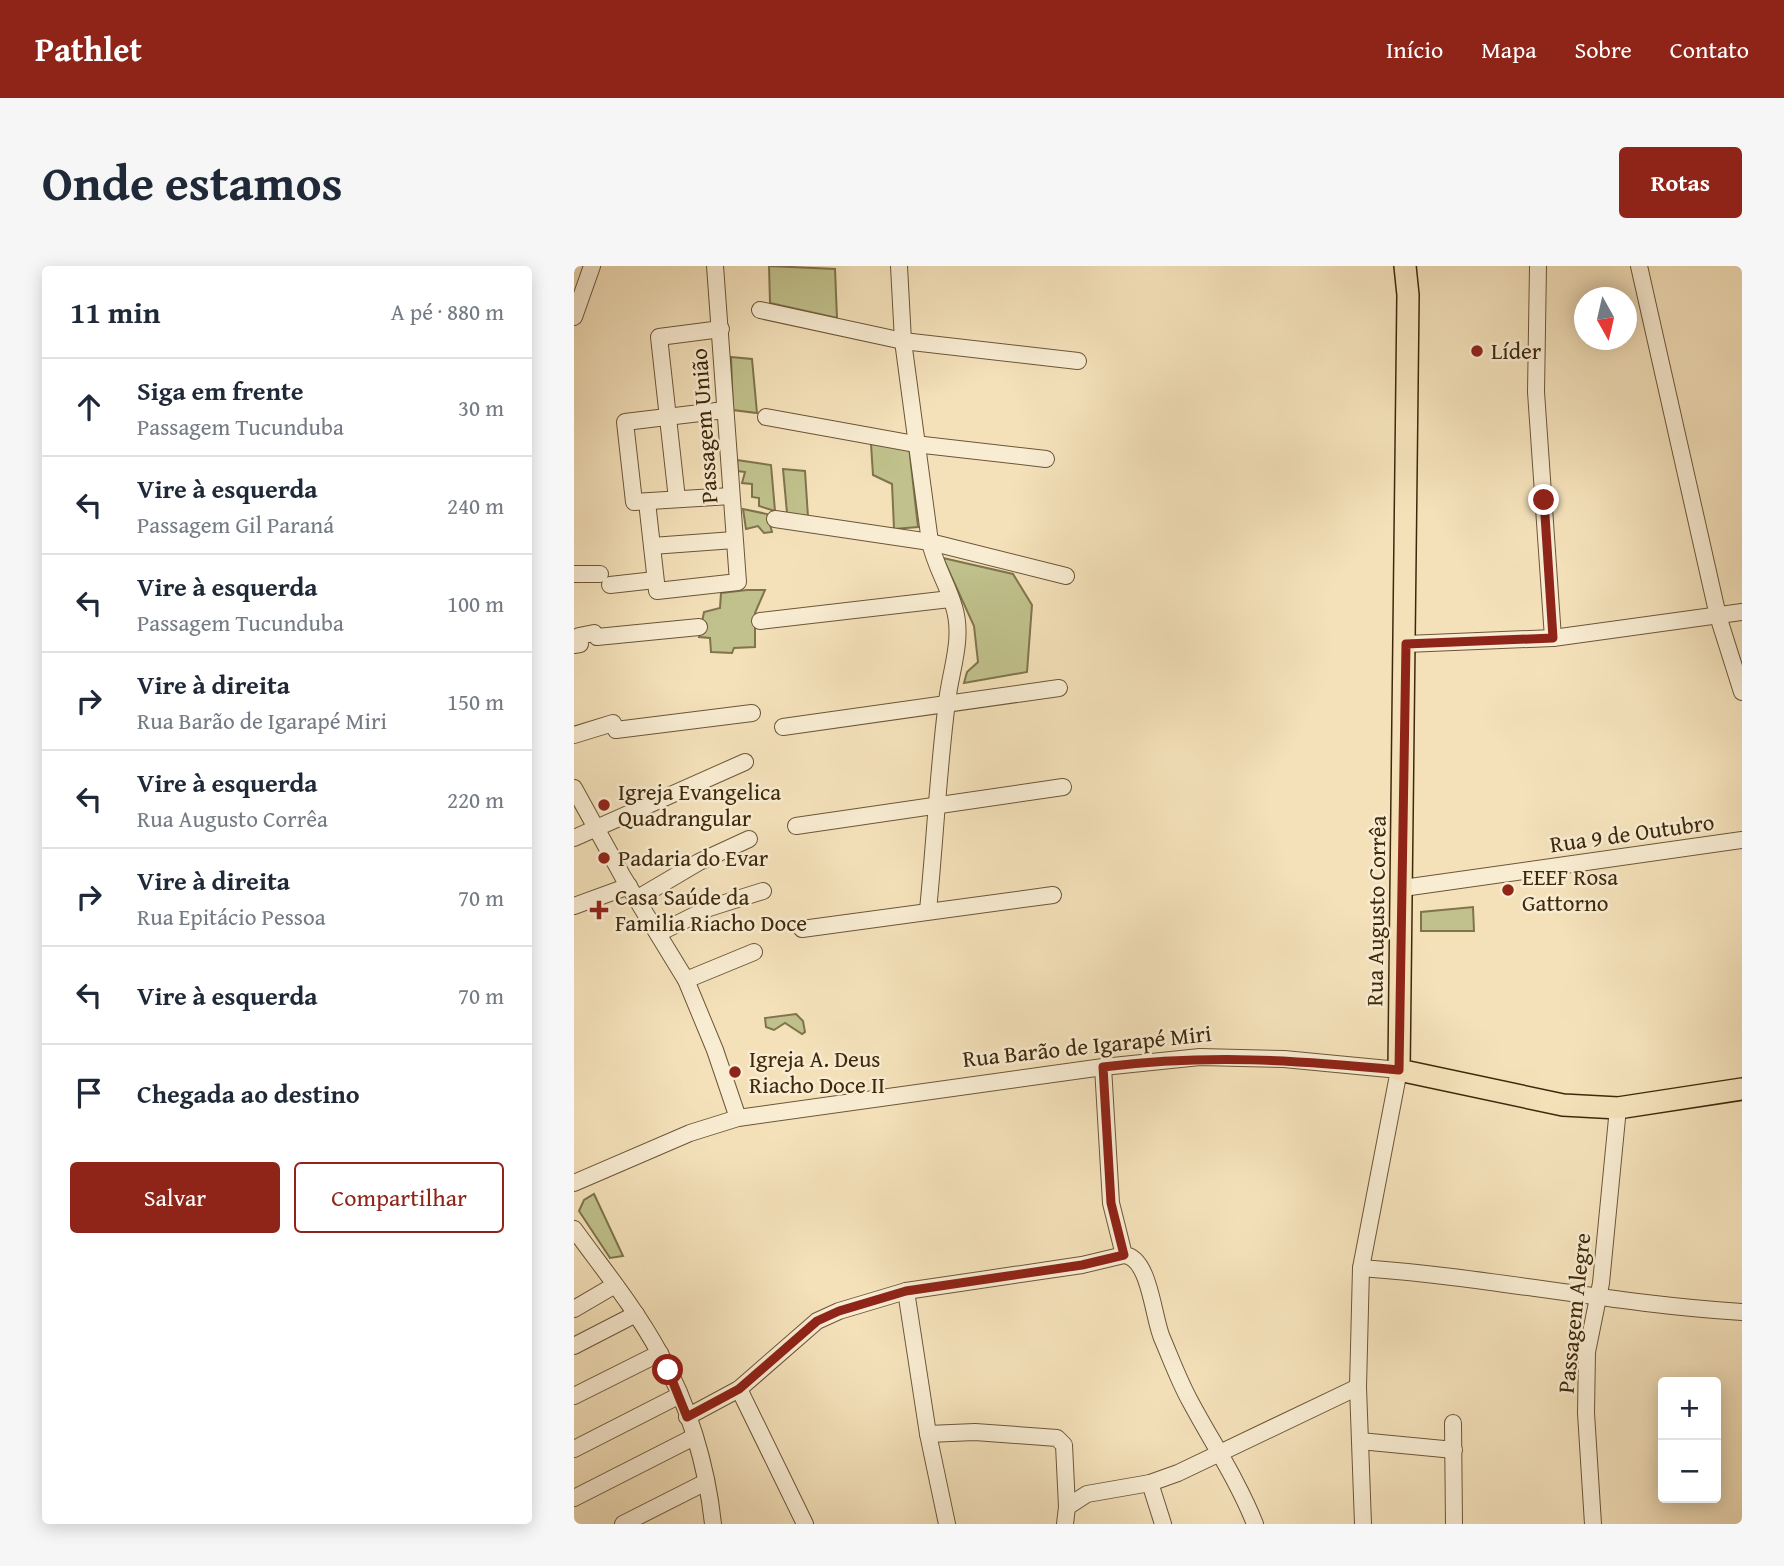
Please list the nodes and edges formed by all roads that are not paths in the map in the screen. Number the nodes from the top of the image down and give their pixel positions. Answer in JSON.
{"nodes":[{"id":1,"x":591,"y":266,"type":"edge"},
{"id":2,"x":715,"y":266,"type":"edge"},
{"id":3,"x":899,"y":266,"type":"edge"},
{"id":4,"x":1389,"y":266,"type":"edge"},
{"id":5,"x":1405,"y":266,"type":"edge"},
{"id":6,"x":1538,"y":266,"type":"edge"},
{"id":7,"x":1639,"y":266,"type":"edge"},
{"id":8,"x":579,"y":283,"type":"edge"},
{"id":9,"x":1408,"y":295,"type":"junction"},
{"id":10,"x":760,"y":310,"type":"dead end"},
{"id":11,"x":575,"y":311,"type":"edge"},
{"id":12,"x":720,"y":329,"type":"junction"},
{"id":13,"x":903,"y":341,"type":"junction"},
{"id":14,"x":1078,"y":361,"type":"dead end"},
{"id":15,"x":725,"y":411,"type":"junction"},
{"id":16,"x":667,"y":415,"type":"junction"},
{"id":17,"x":766,"y":417,"type":"dead end"},
{"id":18,"x":915,"y":444,"type":"junction"},
{"id":19,"x":1046,"y":459,"type":"dead end"},
{"id":20,"x":731,"y":496,"type":"junction"},
{"id":21,"x":677,"y":499,"type":"junction"},
{"id":22,"x":647,"y":502,"type":"junction"},
{"id":23,"x":775,"y":519,"type":"dead end"},
{"id":24,"x":734,"y":540,"type":"junction"},
{"id":25,"x":930,"y":542,"type":"junction"},
{"id":26,"x":652,"y":546,"type":"junction"},
{"id":27,"x":574,"y":574,"type":"edge"},
{"id":28,"x":1066,"y":576,"type":"dead end"},
{"id":29,"x":654,"y":580,"type":"junction"},
{"id":30,"x":950,"y":599,"type":"junction"},
{"id":31,"x":1742,"y":612,"type":"edge"},
{"id":32,"x":1718,"y":616,"type":"junction"},
{"id":33,"x":760,"y":621,"type":"dead end"},
{"id":34,"x":699,"y":627,"type":"dead end"},
{"id":35,"x":1553,"y":638,"type":"junction"},
{"id":36,"x":1406,"y":644,"type":"junction"},
{"id":37,"x":574,"y":645,"type":"edge"},
{"id":38,"x":1059,"y":688,"type":"dead end"},
{"id":39,"x":1742,"y":692,"type":"edge"},
{"id":40,"x":946,"y":704,"type":"junction"},
{"id":41,"x":751,"y":713,"type":"dead end"},
{"id":42,"x":783,"y":727,"type":"dead end"},
{"id":43,"x":574,"y":735,"type":"edge"},
{"id":44,"x":746,"y":762,"type":"dead end"},
{"id":45,"x":1063,"y":787,"type":"dead end"},
{"id":46,"x":574,"y":788,"type":"edge"},
{"id":47,"x":938,"y":807,"type":"junction"},
{"id":48,"x":796,"y":826,"type":"dead end"},
{"id":49,"x":595,"y":830,"type":"junction"},
{"id":50,"x":574,"y":838,"type":"edge"},
{"id":51,"x":749,"y":839,"type":"dead end"},
{"id":52,"x":1742,"y":840,"type":"edge"},
{"id":53,"x":1403,"y":888,"type":"junction"},
{"id":54,"x":763,"y":891,"type":"dead end"},
{"id":55,"x":633,"y":892,"type":"junction"},
{"id":56,"x":1053,"y":895,"type":"dead end"},
{"id":57,"x":574,"y":906,"type":"edge"},
{"id":58,"x":928,"y":910,"type":"junction"},
{"id":59,"x":802,"y":929,"type":"dead end"},
{"id":60,"x":659,"y":933,"type":"junction"},
{"id":61,"x":754,"y":952,"type":"dead end"},
{"id":62,"x":687,"y":980,"type":"junction"},
{"id":63,"x":1103,"y":1067,"type":"junction"},
{"id":64,"x":1399,"y":1070,"type":"junction"},
{"id":65,"x":1742,"y":1089,"type":"edge"},
{"id":66,"x":1618,"y":1108,"type":"junction"},
{"id":67,"x":738,"y":1118,"type":"junction"},
{"id":68,"x":574,"y":1184,"type":"edge"},
{"id":69,"x":574,"y":1229,"type":"edge"},
{"id":70,"x":589,"y":1250,"type":"junction"},
{"id":71,"x":1124,"y":1255,"type":"junction"},
{"id":72,"x":574,"y":1258,"type":"edge"},
{"id":73,"x":1361,"y":1268,"type":"junction"},
{"id":74,"x":615,"y":1285,"type":"junction"},
{"id":75,"x":906,"y":1291,"type":"junction"},
{"id":76,"x":1599,"y":1298,"type":"junction"},
{"id":77,"x":574,"y":1310,"type":"edge"},
{"id":78,"x":1742,"y":1312,"type":"edge"},
{"id":79,"x":636,"y":1314,"type":"junction"},
{"id":80,"x":574,"y":1346,"type":"edge"},
{"id":81,"x":660,"y":1353,"type":"junction"},
{"id":82,"x":1358,"y":1387,"type":"junction"},
{"id":83,"x":739,"y":1389,"type":"junction"},
{"id":84,"x":574,"y":1396,"type":"edge"},
{"id":85,"x":678,"y":1396,"type":"junction"},
{"id":86,"x":687,"y":1417,"type":"junction"},
{"id":87,"x":1453,"y":1423,"type":"dead end"},
{"id":88,"x":928,"y":1434,"type":"junction"},
{"id":89,"x":694,"y":1437,"type":"junction"},
{"id":90,"x":1360,"y":1441,"type":"junction"},
{"id":91,"x":574,"y":1449,"type":"edge"},
{"id":92,"x":1454,"y":1450,"type":"junction"},
{"id":93,"x":1220,"y":1453,"type":"junction"},
{"id":94,"x":706,"y":1482,"type":"junction"},
{"id":95,"x":1150,"y":1483,"type":"junction"},
{"id":96,"x":574,"y":1498,"type":"edge"},
{"id":97,"x":1067,"y":1507,"type":"junction"},
{"id":98,"x":623,"y":1524,"type":"edge"},
{"id":99,"x":713,"y":1524,"type":"edge"},
{"id":100,"x":805,"y":1524,"type":"edge"},
{"id":101,"x":947,"y":1524,"type":"edge"},
{"id":102,"x":1065,"y":1524,"type":"edge"},
{"id":103,"x":1163,"y":1524,"type":"edge"},
{"id":104,"x":1255,"y":1524,"type":"edge"},
{"id":105,"x":1363,"y":1524,"type":"edge"},
{"id":106,"x":1454,"y":1524,"type":"edge"},
{"id":107,"x":1593,"y":1524,"type":"edge"}],
"edges":[{"from":1,"to":8,"type":"street"},
{"from":2,"to":12,"type":"street","name":"Passagem União"},
{"from":3,"to":13,"type":"street"},
{"from":4,"to":9,"type":"main road"},
{"from":5,"to":9,"type":"main road","name":"Rua Augusto Corrêa"},
{"from":6,"to":35,"type":"street"},
{"from":7,"to":32,"type":"street"},
{"from":8,"to":11,"type":"street"},
{"from":9,"to":36,"type":"main road","name":"Rua Augusto Corrêa"},
{"from":10,"to":13,"type":"street"},
{"from":12,"to":15,"type":"street","name":"Passagem União"},
{"from":12,"to":16,"type":"street"},
{"from":13,"to":14,"type":"street"},
{"from":13,"to":18,"type":"street"},
{"from":15,"to":16,"type":"street"},
{"from":15,"to":20,"type":"street","name":"Passagem União"},
{"from":16,"to":21,"type":"street"},
{"from":16,"to":22,"type":"street"},
{"from":17,"to":18,"type":"street"},
{"from":18,"to":19,"type":"street"},
{"from":18,"to":25,"type":"street"},
{"from":20,"to":21,"type":"street"},
{"from":20,"to":24,"type":"street","name":"Passagem União"},
{"from":21,"to":22,"type":"street"},
{"from":22,"to":26,"type":"street"},
{"from":23,"to":25,"type":"street"},
{"from":24,"to":26,"type":"street"},
{"from":24,"to":29,"type":"street","name":"Passagem União"},
{"from":25,"to":28,"type":"street"},
{"from":25,"to":30,"type":"street"},
{"from":26,"to":29,"type":"street"},
{"from":27,"to":29,"type":"street"},
{"from":30,"to":33,"type":"street"},
{"from":30,"to":40,"type":"street"},
{"from":31,"to":32,"type":"street"},
{"from":32,"to":35,"type":"street"},
{"from":32,"to":39,"type":"street"},
{"from":34,"to":37,"type":"street"},
{"from":35,"to":36,"type":"street"},
{"from":36,"to":53,"type":"main road","name":"Rua Augusto Corrêa"},
{"from":38,"to":40,"type":"street"},
{"from":40,"to":42,"type":"street"},
{"from":40,"to":47,"type":"street"},
{"from":41,"to":43,"type":"street"},
{"from":44,"to":49,"type":"street"},
{"from":45,"to":47,"type":"street"},
{"from":46,"to":49,"type":"street"},
{"from":47,"to":48,"type":"street"},
{"from":47,"to":58,"type":"street"},
{"from":49,"to":50,"type":"street"},
{"from":49,"to":55,"type":"street"},
{"from":51,"to":55,"type":"street"},
{"from":52,"to":53,"type":"street","name":"Rua 9 de Outubro"},
{"from":53,"to":64,"type":"main road","name":"Rua Augusto Corrêa"},
{"from":54,"to":60,"type":"street"},
{"from":55,"to":57,"type":"street"},
{"from":55,"to":60,"type":"street"},
{"from":56,"to":58,"type":"street"},
{"from":58,"to":59,"type":"street"},
{"from":60,"to":62,"type":"street"},
{"from":61,"to":62,"type":"street"},
{"from":62,"to":67,"type":"street"},
{"from":63,"to":64,"type":"street","name":"Rua Barão de Igarapé Miri"},
{"from":63,"to":67,"type":"street","name":"Rua Barão de Igarapé Miri"},
{"from":63,"to":71,"type":"street"},
{"from":64,"to":66,"type":"main road","name":"Rua Barão de Igarapé Miri"},
{"from":64,"to":73,"type":"street","name":"Rua Augusto Corrêa"},
{"from":65,"to":66,"type":"main road","name":"Rua Barão de Igarapé Miri"},
{"from":66,"to":76,"type":"street","name":"Passagem Alegre"},
{"from":67,"to":68,"type":"street","name":"Rua Barão de Igarapé Miri"},
{"from":69,"to":70,"type":"street"},
{"from":70,"to":72,"type":"street"},
{"from":70,"to":74,"type":"street"},
{"from":71,"to":75,"type":"street"},
{"from":71,"to":93,"type":"street"},
{"from":73,"to":76,"type":"street"},
{"from":73,"to":82,"type":"street","name":"Rua Augusto Corrêa"},
{"from":74,"to":77,"type":"street"},
{"from":74,"to":79,"type":"street"},
{"from":75,"to":83,"type":"street"},
{"from":75,"to":88,"type":"street"},
{"from":76,"to":78,"type":"street"},
{"from":76,"to":107,"type":"street","name":"Passagem Alegre"},
{"from":79,"to":80,"type":"street"},
{"from":79,"to":81,"type":"street"},
{"from":81,"to":84,"type":"street"},
{"from":81,"to":85,"type":"street"},
{"from":82,"to":90,"type":"street","name":"Rua Augusto Corrêa"},
{"from":82,"to":93,"type":"street"},
{"from":83,"to":86,"type":"street"},
{"from":83,"to":100,"type":"street"},
{"from":85,"to":86,"type":"street"},
{"from":85,"to":91,"type":"street"},
{"from":86,"to":89,"type":"street"},
{"from":87,"to":92,"type":"street"},
{"from":88,"to":97,"type":"street"},
{"from":88,"to":101,"type":"street"},
{"from":89,"to":94,"type":"street"},
{"from":89,"to":96,"type":"street"},
{"from":90,"to":92,"type":"street"},
{"from":90,"to":105,"type":"street","name":"Rua Augusto Corrêa"},
{"from":92,"to":106,"type":"street"},
{"from":93,"to":95,"type":"street"},
{"from":93,"to":104,"type":"street"},
{"from":94,"to":98,"type":"street"},
{"from":94,"to":99,"type":"street"},
{"from":95,"to":97,"type":"street"},
{"from":95,"to":103,"type":"street"},
{"from":97,"to":102,"type":"street"}]}
